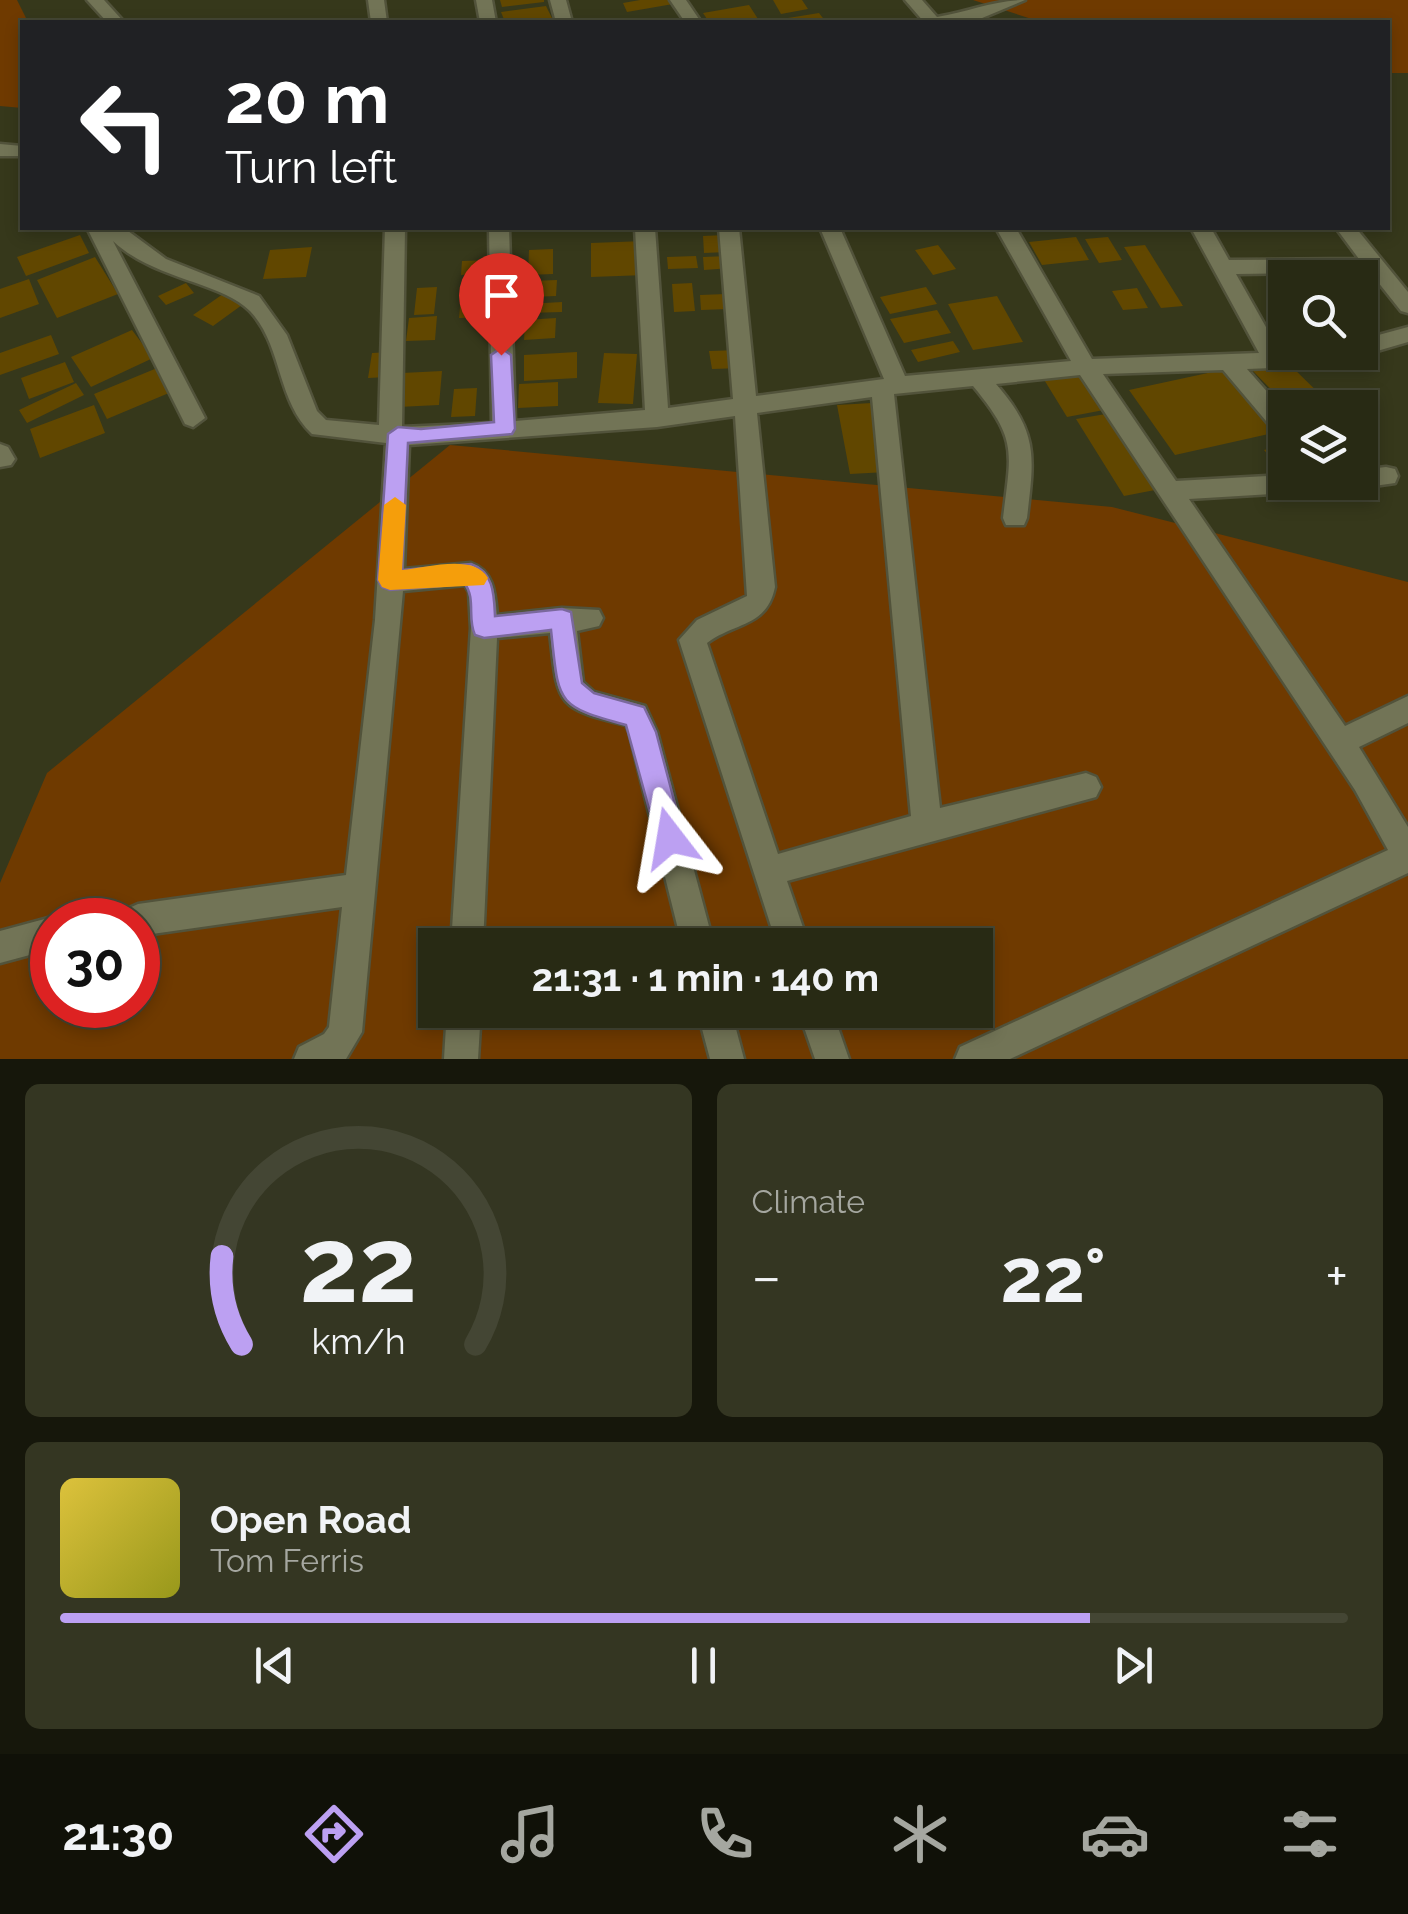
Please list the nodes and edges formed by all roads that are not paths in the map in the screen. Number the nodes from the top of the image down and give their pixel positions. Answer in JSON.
{"nodes":[{"id":1,"x":96,"y":0,"type":"edge"},
{"id":2,"x":913,"y":0,"type":"edge"},
{"id":3,"x":1017,"y":0,"type":"edge"},
{"id":4,"x":978,"y":6,"type":"edge"},
{"id":5,"x":114,"y":20,"type":"edge"},
{"id":6,"x":933,"y":20,"type":"edge"},
{"id":7,"x":940,"y":20,"type":"edge"},
{"id":8,"x":98,"y":230,"type":"edge"},
{"id":9,"x":115,"y":230,"type":"edge"},
{"id":10,"x":394,"y":230,"type":"edge"},
{"id":11,"x":499,"y":230,"type":"edge"},
{"id":12,"x":644,"y":230,"type":"edge"},
{"id":13,"x":729,"y":230,"type":"edge"},
{"id":14,"x":831,"y":230,"type":"edge"},
{"id":15,"x":1007,"y":230,"type":"edge"},
{"id":16,"x":1201,"y":230,"type":"edge"},
{"id":17,"x":1348,"y":230,"type":"edge"},
{"id":18,"x":1372,"y":260,"type":"edge"},
{"id":19,"x":1268,"y":267,"type":"edge"},
{"id":20,"x":1226,"y":268,"type":"junction"},
{"id":21,"x":1378,"y":268,"type":"edge"},
{"id":22,"x":1408,"y":306,"type":"edge"},
{"id":23,"x":1398,"y":337,"type":"edge"},
{"id":24,"x":1268,"y":348,"type":"edge"},
{"id":25,"x":1408,"y":355,"type":"edge"},
{"id":26,"x":1268,"y":360,"type":"edge"},
{"id":27,"x":1229,"y":362,"type":"junction"},
{"id":28,"x":1086,"y":367,"type":"junction"},
{"id":29,"x":978,"y":377,"type":"junction"},
{"id":30,"x":890,"y":386,"type":"junction"},
{"id":31,"x":747,"y":408,"type":"junction"},
{"id":32,"x":1268,"y":408,"type":"edge"},
{"id":33,"x":193,"y":418,"type":"dead end"},
{"id":34,"x":657,"y":418,"type":"junction"},
{"id":35,"x":504,"y":429,"type":"junction"},
{"id":36,"x":394,"y":434,"type":"junction"},
{"id":37,"x":1386,"y":476,"type":"dead end"},
{"id":38,"x":1378,"y":477,"type":"edge"},
{"id":39,"x":1268,"y":485,"type":"edge"},
{"id":40,"x":1173,"y":490,"type":"junction"},
{"id":41,"x":1015,"y":518,"type":"dead end"},
{"id":42,"x":390,"y":580,"type":"junction"},
{"id":43,"x":484,"y":628,"type":"junction"},
{"id":44,"x":1408,"y":709,"type":"edge"},
{"id":45,"x":1338,"y":743,"type":"junction"},
{"id":46,"x":1086,"y":787,"type":"dead end"},
{"id":47,"x":928,"y":826,"type":"junction"},
{"id":48,"x":1408,"y":857,"type":"edge"},
{"id":49,"x":767,"y":872,"type":"junction"},
{"id":50,"x":357,"y":889,"type":"junction"},
{"id":51,"x":160,"y":917,"type":"edge"},
{"id":52,"x":468,"y":928,"type":"edge"},
{"id":53,"x":694,"y":928,"type":"edge"},
{"id":54,"x":786,"y":928,"type":"edge"},
{"id":55,"x":30,"y":939,"type":"edge"},
{"id":56,"x":0,"y":947,"type":"edge"},
{"id":57,"x":463,"y":1028,"type":"edge"},
{"id":58,"x":718,"y":1028,"type":"edge"},
{"id":59,"x":821,"y":1028,"type":"edge"},
{"id":60,"x":311,"y":1059,"type":"edge"},
{"id":61,"x":461,"y":1059,"type":"edge"},
{"id":62,"x":726,"y":1059,"type":"edge"},
{"id":63,"x":832,"y":1059,"type":"edge"},
{"id":64,"x":972,"y":1059,"type":"edge"}],
"edges":[{"from":1,"to":5,"type":"street"},
{"from":2,"to":6,"type":"street"},
{"from":3,"to":4,"type":"street"},
{"from":4,"to":7,"type":"street"},
{"from":8,"to":33,"type":"street"},
{"from":9,"to":36,"type":"street"},
{"from":10,"to":36,"type":"street"},
{"from":11,"to":35,"type":"street"},
{"from":12,"to":34,"type":"street"},
{"from":13,"to":31,"type":"street"},
{"from":14,"to":30,"type":"street"},
{"from":15,"to":28,"type":"street"},
{"from":16,"to":20,"type":"street"},
{"from":17,"to":18,"type":"street"},
{"from":19,"to":20,"type":"street"},
{"from":20,"to":24,"type":"street"},
{"from":21,"to":22,"type":"street"},
{"from":23,"to":25,"type":"street"},
{"from":26,"to":27,"type":"street"},
{"from":27,"to":28,"type":"street"},
{"from":27,"to":32,"type":"street"},
{"from":28,"to":29,"type":"street"},
{"from":28,"to":40,"type":"street"},
{"from":29,"to":30,"type":"street"},
{"from":29,"to":41,"type":"street"},
{"from":30,"to":31,"type":"street"},
{"from":30,"to":47,"type":"street"},
{"from":31,"to":34,"type":"street"},
{"from":31,"to":49,"type":"street"},
{"from":34,"to":35,"type":"street"},
{"from":35,"to":36,"type":"street"},
{"from":36,"to":42,"type":"street"},
{"from":37,"to":38,"type":"street"},
{"from":39,"to":40,"type":"street"},
{"from":40,"to":45,"type":"street"},
{"from":42,"to":43,"type":"street"},
{"from":42,"to":50,"type":"street"},
{"from":43,"to":52,"type":"street"},
{"from":43,"to":53,"type":"street"},
{"from":44,"to":45,"type":"street"},
{"from":45,"to":48,"type":"street"},
{"from":46,"to":47,"type":"street"},
{"from":47,"to":49,"type":"street"},
{"from":48,"to":64,"type":"street"},
{"from":49,"to":54,"type":"street"},
{"from":50,"to":51,"type":"street"},
{"from":50,"to":60,"type":"street"},
{"from":55,"to":56,"type":"street"},
{"from":57,"to":61,"type":"street"},
{"from":58,"to":62,"type":"street"},
{"from":59,"to":63,"type":"street"}]}
